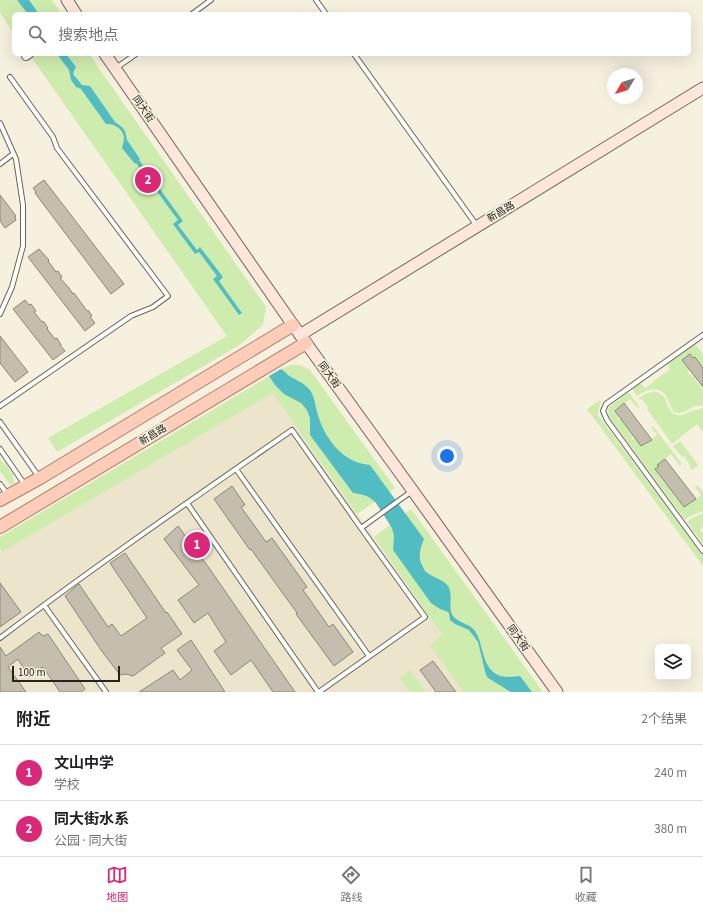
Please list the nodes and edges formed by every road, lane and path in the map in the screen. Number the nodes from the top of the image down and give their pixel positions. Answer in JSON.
{"nodes":[{"id":1,"x":67,"y":0,"type":"edge"},
{"id":2,"x":211,"y":0,"type":"edge"},
{"id":3,"x":316,"y":0,"type":"edge"},
{"id":4,"x":75,"y":12,"type":"edge"},
{"id":5,"x":195,"y":12,"type":"edge"},
{"id":6,"x":325,"y":12,"type":"edge"},
{"id":7,"x":106,"y":56,"type":"edge"},
{"id":8,"x":133,"y":56,"type":"edge"},
{"id":9,"x":355,"y":56,"type":"edge"},
{"id":10,"x":115,"y":68,"type":"junction"},
{"id":11,"x":10,"y":77,"type":"dead end"},
{"id":12,"x":703,"y":88,"type":"edge"},
{"id":13,"x":0,"y":123,"type":"edge"},
{"id":14,"x":13,"y":154,"type":"junction"},
{"id":15,"x":0,"y":164,"type":"edge"},
{"id":16,"x":477,"y":227,"type":"junction"},
{"id":17,"x":0,"y":314,"type":"edge"},
{"id":18,"x":299,"y":334,"type":"junction"},
{"id":19,"x":703,"y":335,"type":"edge"},
{"id":20,"x":0,"y":406,"type":"edge"},
{"id":21,"x":0,"y":422,"type":"edge"},
{"id":22,"x":0,"y":449,"type":"edge"},
{"id":23,"x":236,"y":469,"type":"junction"},
{"id":24,"x":40,"y":478,"type":"junction"},
{"id":25,"x":0,"y":484,"type":"edge"},
{"id":26,"x":26,"y":485,"type":"junction"},
{"id":27,"x":413,"y":491,"type":"junction"},
{"id":28,"x":52,"y":495,"type":"junction"},
{"id":29,"x":4,"y":497,"type":"edge"},
{"id":30,"x":187,"y":503,"type":"junction"},
{"id":31,"x":0,"y":527,"type":"edge"},
{"id":32,"x":361,"y":528,"type":"junction"},
{"id":33,"x":703,"y":551,"type":"edge"},
{"id":34,"x":44,"y":605,"type":"junction"},
{"id":35,"x":0,"y":638,"type":"edge"},
{"id":36,"x":369,"y":656,"type":"junction"},
{"id":37,"x":106,"y":692,"type":"edge"},
{"id":38,"x":319,"y":692,"type":"edge"},
{"id":39,"x":557,"y":692,"type":"edge"}],
"edges":[{"from":1,"to":4,"type":"street"},
{"from":2,"to":5,"type":"lane"},
{"from":3,"to":6,"type":"lane"},
{"from":7,"to":10,"type":"street","name":"同大街"},
{"from":8,"to":10,"type":"lane"},
{"from":9,"to":16,"type":"lane"},
{"from":10,"to":18,"type":"street","name":"同大街"},
{"from":11,"to":20,"type":"lane"},
{"from":12,"to":16,"type":"street","name":"新昌路"},
{"from":13,"to":14,"type":"lane"},
{"from":14,"to":15,"type":"lane"},
{"from":14,"to":17,"type":"lane"},
{"from":16,"to":18,"type":"street","name":"新昌路"},
{"from":18,"to":24,"type":"main road","name":"新昌路"},
{"from":18,"to":27,"type":"street","name":"同大街"},
{"from":18,"to":28,"type":"main road","name":"新昌路"},
{"from":19,"to":33,"type":"lane"},
{"from":21,"to":24,"type":"lane"},
{"from":22,"to":26,"type":"lane"},
{"from":23,"to":30,"type":"lane"},
{"from":23,"to":32,"type":"lane"},
{"from":23,"to":36,"type":"lane"},
{"from":24,"to":26,"type":"main road","name":"新昌路"},
{"from":24,"to":28,"type":"main road"},
{"from":25,"to":29,"type":"lane"},
{"from":26,"to":29,"type":"main road","name":"新昌路"},
{"from":27,"to":32,"type":"lane"},
{"from":27,"to":39,"type":"street","name":"同大街"},
{"from":28,"to":31,"type":"main road","name":"新昌路"},
{"from":30,"to":34,"type":"lane"},
{"from":30,"to":38,"type":"lane"},
{"from":32,"to":36,"type":"lane"},
{"from":34,"to":35,"type":"lane"},
{"from":34,"to":37,"type":"lane"},
{"from":36,"to":38,"type":"lane"}]}
